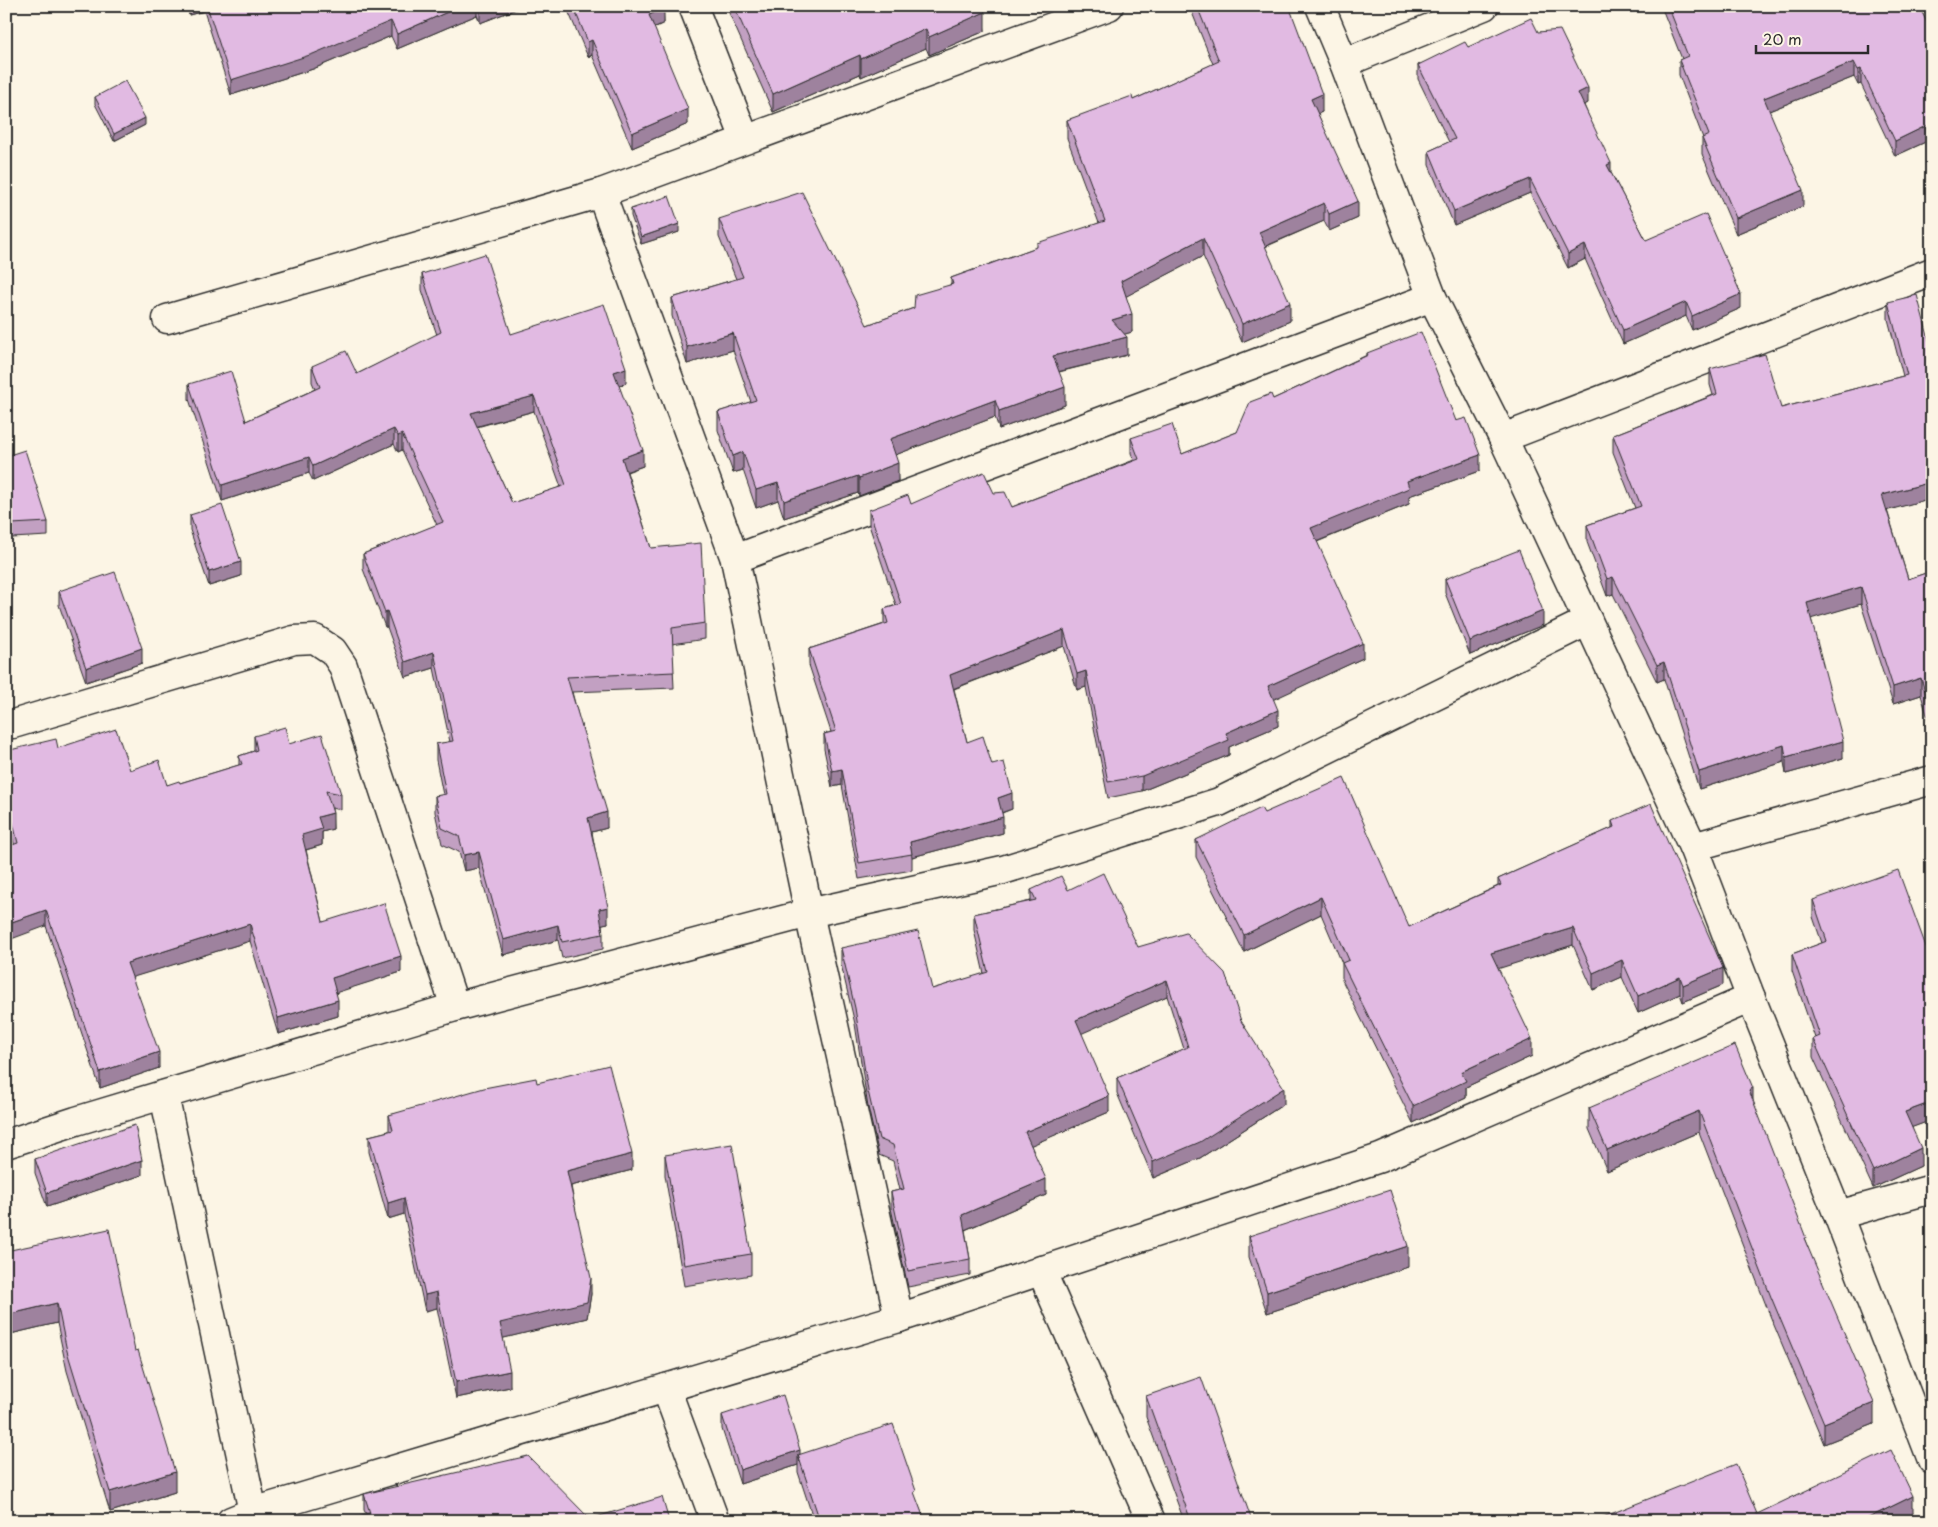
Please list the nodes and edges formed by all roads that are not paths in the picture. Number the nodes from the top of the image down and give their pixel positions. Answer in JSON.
{"nodes":[{"id":1,"x":693,"y":6,"type":"edge"},
{"id":2,"x":1110,"y":6,"type":"edge"},
{"id":3,"x":1320,"y":6,"type":"edge"},
{"id":4,"x":1484,"y":6,"type":"edge"},
{"id":5,"x":1344,"y":63,"type":"junction"},
{"id":6,"x":745,"y":139,"type":"junction"},
{"id":7,"x":601,"y":193,"type":"junction"},
{"id":8,"x":1932,"y":272,"type":"edge"},
{"id":9,"x":1432,"y":297,"type":"junction"},
{"id":10,"x":167,"y":319,"type":"dead end"},
{"id":11,"x":1503,"y":438,"type":"junction"},
{"id":12,"x":735,"y":559,"type":"junction"},
{"id":13,"x":1588,"y":621,"type":"junction"},
{"id":14,"x":13,"y":724,"type":"dead end"},
{"id":15,"x":1932,"y":780,"type":"edge"},
{"id":16,"x":1693,"y":847,"type":"junction"},
{"id":17,"x":810,"y":913,"type":"junction"},
{"id":18,"x":1751,"y":998,"type":"junction"},
{"id":19,"x":455,"y":1007,"type":"junction"},
{"id":20,"x":164,"y":1095,"type":"junction"},
{"id":21,"x":6,"y":1144,"type":"edge"},
{"id":22,"x":1932,"y":1189,"type":"edge"},
{"id":23,"x":1838,"y":1215,"type":"junction"},
{"id":24,"x":1041,"y":1270,"type":"junction"},
{"id":25,"x":899,"y":1318,"type":"junction"},
{"id":26,"x":666,"y":1388,"type":"junction"},
{"id":27,"x":1932,"y":1460,"type":"edge"},
{"id":28,"x":247,"y":1518,"type":"edge"},
{"id":29,"x":715,"y":1521,"type":"edge"},
{"id":30,"x":1152,"y":1521,"type":"edge"}],
"edges":[{"from":1,"to":6,"type":"street"},
{"from":2,"to":6,"type":"street"},
{"from":3,"to":5,"type":"street"},
{"from":4,"to":5,"type":"street"},
{"from":5,"to":9,"type":"street"},
{"from":6,"to":7,"type":"street"},
{"from":7,"to":10,"type":"street"},
{"from":7,"to":12,"type":"street"},
{"from":8,"to":11,"type":"street"},
{"from":9,"to":11,"type":"street"},
{"from":9,"to":12,"type":"street"},
{"from":11,"to":13,"type":"street"},
{"from":12,"to":17,"type":"street"},
{"from":13,"to":16,"type":"street"},
{"from":13,"to":17,"type":"street"},
{"from":14,"to":19,"type":"street"},
{"from":15,"to":16,"type":"street"},
{"from":16,"to":18,"type":"street"},
{"from":17,"to":19,"type":"street"},
{"from":17,"to":25,"type":"street"},
{"from":18,"to":23,"type":"street"},
{"from":18,"to":24,"type":"street"},
{"from":19,"to":20,"type":"street"},
{"from":20,"to":21,"type":"street"},
{"from":20,"to":28,"type":"street"},
{"from":22,"to":23,"type":"street"},
{"from":23,"to":27,"type":"street"},
{"from":24,"to":25,"type":"street"},
{"from":24,"to":30,"type":"street"},
{"from":25,"to":26,"type":"street"},
{"from":26,"to":28,"type":"street"},
{"from":26,"to":29,"type":"street"}]}
